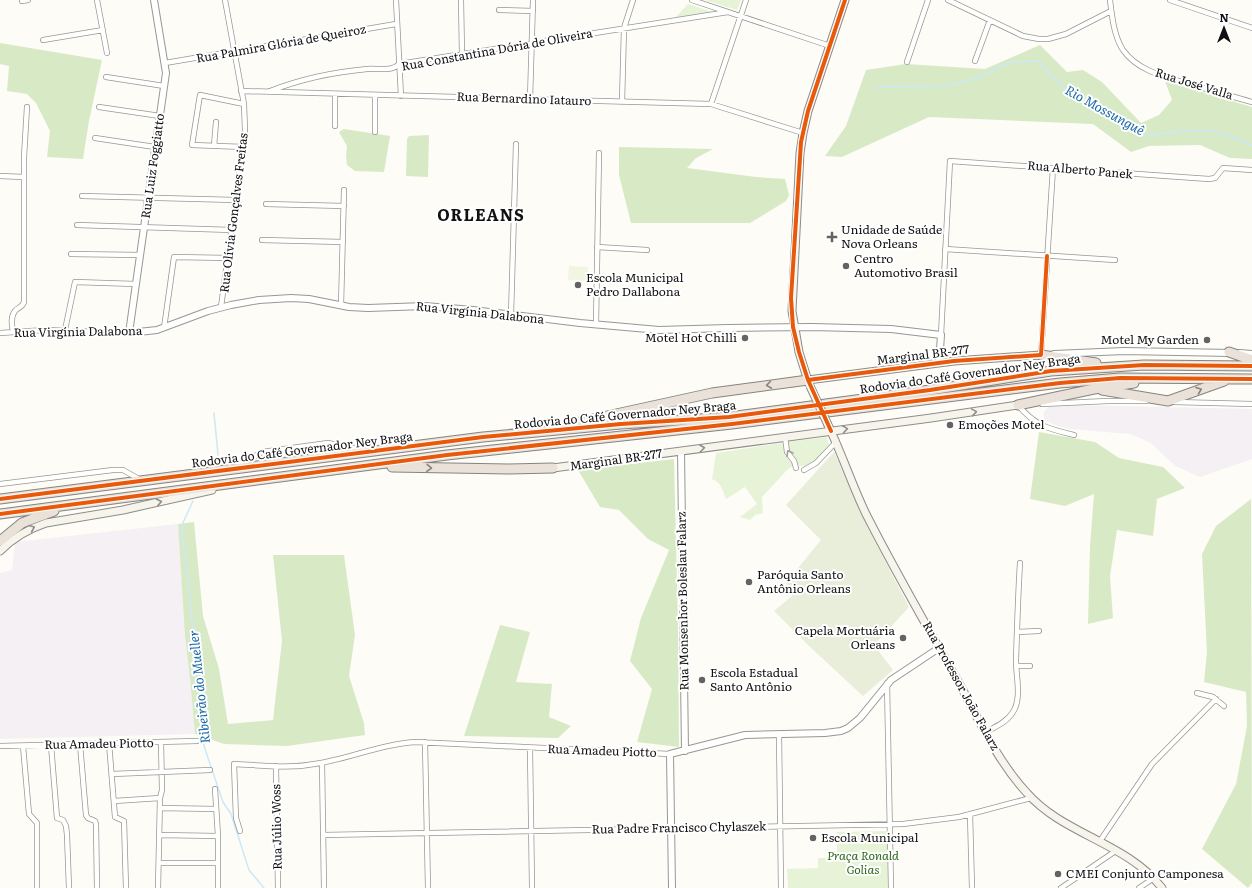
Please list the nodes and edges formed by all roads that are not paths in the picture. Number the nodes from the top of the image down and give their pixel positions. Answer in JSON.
{"nodes":[{"id":1,"x":28,"y":0,"type":"edge"},
{"id":2,"x":98,"y":0,"type":"edge"},
{"id":3,"x":154,"y":0,"type":"edge"},
{"id":4,"x":225,"y":0,"type":"edge"},
{"id":5,"x":396,"y":0,"type":"edge"},
{"id":6,"x":461,"y":0,"type":"edge"},
{"id":7,"x":533,"y":0,"type":"edge"},
{"id":8,"x":633,"y":0,"type":"edge"},
{"id":9,"x":692,"y":0,"type":"edge"},
{"id":10,"x":746,"y":0,"type":"edge"},
{"id":11,"x":845,"y":0,"type":"edge"},
{"id":12,"x":928,"y":0,"type":"edge"},
{"id":13,"x":948,"y":0,"type":"edge"},
{"id":14,"x":1110,"y":0,"type":"edge"},
{"id":15,"x":1170,"y":0,"type":"edge"},
{"id":16,"x":22,"y":1,"type":"dead end"},
{"id":17,"x":499,"y":10,"type":"dead end"},
{"id":18,"x":533,"y":11,"type":"junction"},
{"id":19,"x":1111,"y":11,"type":"junction"},
{"id":20,"x":728,"y":12,"type":"junction"},
{"id":21,"x":740,"y":16,"type":"junction"},
{"id":22,"x":990,"y":20,"type":"junction"},
{"id":23,"x":396,"y":24,"type":"junction"},
{"id":24,"x":624,"y":28,"type":"junction"},
{"id":25,"x":1252,"y":28,"type":"edge"},
{"id":26,"x":103,"y":30,"type":"junction"},
{"id":27,"x":43,"y":40,"type":"dead end"},
{"id":28,"x":532,"y":43,"type":"junction"},
{"id":29,"x":830,"y":46,"type":"junction"},
{"id":30,"x":234,"y":52,"type":"junction"},
{"id":31,"x":106,"y":53,"type":"dead end"},
{"id":32,"x":462,"y":54,"type":"junction"},
{"id":33,"x":975,"y":61,"type":"dead end"},
{"id":34,"x":907,"y":62,"type":"dead end"},
{"id":35,"x":165,"y":63,"type":"junction"},
{"id":36,"x":399,"y":64,"type":"junction"},
{"id":37,"x":106,"y":77,"type":"dead end"},
{"id":38,"x":164,"y":86,"type":"junction"},
{"id":39,"x":242,"y":91,"type":"junction"},
{"id":40,"x":268,"y":92,"type":"junction"},
{"id":41,"x":335,"y":94,"type":"junction"},
{"id":42,"x":375,"y":95,"type":"junction"},
{"id":43,"x":401,"y":96,"type":"junction"},
{"id":44,"x":530,"y":99,"type":"junction"},
{"id":45,"x":622,"y":102,"type":"junction"},
{"id":46,"x":1252,"y":102,"type":"edge"},
{"id":47,"x":244,"y":104,"type":"junction"},
{"id":48,"x":711,"y":104,"type":"junction"},
{"id":49,"x":99,"y":107,"type":"dead end"},
{"id":50,"x":27,"y":108,"type":"dead end"},
{"id":51,"x":160,"y":116,"type":"junction"},
{"id":52,"x":216,"y":122,"type":"dead end"},
{"id":53,"x":336,"y":126,"type":"dead end"},
{"id":54,"x":374,"y":132,"type":"dead end"},
{"id":55,"x":802,"y":132,"type":"junction"},
{"id":56,"x":95,"y":138,"type":"dead end"},
{"id":57,"x":516,"y":144,"type":"dead end"},
{"id":58,"x":214,"y":146,"type":"junction"},
{"id":59,"x":156,"y":147,"type":"junction"},
{"id":60,"x":244,"y":147,"type":"junction"},
{"id":61,"x":599,"y":152,"type":"dead end"},
{"id":62,"x":1053,"y":168,"type":"junction"},
{"id":63,"x":1252,"y":170,"type":"edge"},
{"id":64,"x":0,"y":176,"type":"edge"},
{"id":65,"x":24,"y":177,"type":"junction"},
{"id":66,"x":344,"y":190,"type":"dead end"},
{"id":67,"x":82,"y":196,"type":"dead end"},
{"id":68,"x":148,"y":198,"type":"junction"},
{"id":69,"x":236,"y":200,"type":"junction"},
{"id":70,"x":266,"y":204,"type":"dead end"},
{"id":71,"x":344,"y":206,"type":"junction"},
{"id":72,"x":77,"y":225,"type":"dead end"},
{"id":73,"x":144,"y":227,"type":"junction"},
{"id":74,"x":232,"y":230,"type":"junction"},
{"id":75,"x":262,"y":240,"type":"dead end"},
{"id":76,"x":343,"y":242,"type":"junction"},
{"id":77,"x":597,"y":247,"type":"junction"},
{"id":78,"x":946,"y":249,"type":"junction"},
{"id":79,"x":647,"y":250,"type":"dead end"},
{"id":80,"x":71,"y":254,"type":"dead end"},
{"id":81,"x":140,"y":255,"type":"junction"},
{"id":82,"x":1047,"y":256,"type":"junction"},
{"id":83,"x":228,"y":258,"type":"junction"},
{"id":84,"x":1115,"y":260,"type":"dead end"},
{"id":85,"x":136,"y":284,"type":"junction"},
{"id":86,"x":341,"y":306,"type":"junction"},
{"id":87,"x":221,"y":307,"type":"junction"},
{"id":88,"x":511,"y":315,"type":"junction"},
{"id":89,"x":596,"y":325,"type":"junction"},
{"id":90,"x":793,"y":327,"type":"junction"},
{"id":91,"x":164,"y":328,"type":"junction"},
{"id":92,"x":65,"y":330,"type":"junction"},
{"id":93,"x":13,"y":332,"type":"junction"},
{"id":94,"x":0,"y":333,"type":"edge"},
{"id":95,"x":129,"y":333,"type":"junction"},
{"id":96,"x":941,"y":335,"type":"junction"},
{"id":97,"x":1229,"y":352,"type":"junction"},
{"id":98,"x":1252,"y":354,"type":"edge"},
{"id":99,"x":1041,"y":355,"type":"junction"},
{"id":100,"x":1252,"y":360,"type":"edge"},
{"id":101,"x":939,"y":363,"type":"junction"},
{"id":102,"x":1115,"y":366,"type":"junction"},
{"id":103,"x":1252,"y":366,"type":"edge"},
{"id":104,"x":1204,"y":378,"type":"junction"},
{"id":105,"x":1230,"y":379,"type":"junction"},
{"id":106,"x":1252,"y":379,"type":"edge"},
{"id":107,"x":809,"y":383,"type":"junction"},
{"id":108,"x":1094,"y":389,"type":"junction"},
{"id":109,"x":1168,"y":401,"type":"junction"},
{"id":110,"x":1252,"y":404,"type":"edge"},
{"id":111,"x":1018,"y":405,"type":"junction"},
{"id":112,"x":830,"y":428,"type":"junction"},
{"id":113,"x":539,"y":432,"type":"junction"},
{"id":114,"x":1074,"y":435,"type":"dead end"},
{"id":115,"x":785,"y":437,"type":"junction"},
{"id":116,"x":836,"y":442,"type":"junction"},
{"id":117,"x":681,"y":451,"type":"junction"},
{"id":118,"x":371,"y":452,"type":"junction"},
{"id":119,"x":362,"y":466,"type":"junction"},
{"id":120,"x":553,"y":468,"type":"joint"},
{"id":121,"x":796,"y":468,"type":"dead end"},
{"id":122,"x":233,"y":470,"type":"junction"},
{"id":123,"x":804,"y":470,"type":"dead end"},
{"id":124,"x":143,"y":481,"type":"junction"},
{"id":125,"x":246,"y":482,"type":"junction"},
{"id":126,"x":0,"y":484,"type":"edge"},
{"id":127,"x":0,"y":499,"type":"edge"},
{"id":128,"x":73,"y":504,"type":"junction"},
{"id":129,"x":0,"y":514,"type":"edge"},
{"id":130,"x":0,"y":541,"type":"edge"},
{"id":131,"x":0,"y":550,"type":"edge"},
{"id":132,"x":1020,"y":562,"type":"dead end"},
{"id":133,"x":1039,"y":631,"type":"dead end"},
{"id":134,"x":1017,"y":632,"type":"junction"},
{"id":135,"x":939,"y":648,"type":"junction"},
{"id":136,"x":1016,"y":666,"type":"junction"},
{"id":137,"x":1030,"y":666,"type":"dead end"},
{"id":138,"x":887,"y":683,"type":"junction"},
{"id":139,"x":1198,"y":693,"type":"dead end"},
{"id":140,"x":1216,"y":699,"type":"junction"},
{"id":141,"x":1224,"y":706,"type":"dead end"},
{"id":142,"x":986,"y":732,"type":"junction"},
{"id":143,"x":779,"y":734,"type":"junction"},
{"id":144,"x":197,"y":741,"type":"dead end"},
{"id":145,"x":162,"y":742,"type":"junction"},
{"id":146,"x":425,"y":742,"type":"junction"},
{"id":147,"x":109,"y":743,"type":"junction"},
{"id":148,"x":80,"y":744,"type":"junction"},
{"id":149,"x":51,"y":745,"type":"junction"},
{"id":150,"x":0,"y":746,"type":"edge"},
{"id":151,"x":23,"y":746,"type":"junction"},
{"id":152,"x":530,"y":748,"type":"junction"},
{"id":153,"x":684,"y":751,"type":"junction"},
{"id":154,"x":670,"y":754,"type":"junction"},
{"id":155,"x":322,"y":763,"type":"junction"},
{"id":156,"x":276,"y":766,"type":"junction"},
{"id":157,"x":210,"y":770,"type":"dead end"},
{"id":158,"x":162,"y":772,"type":"junction"},
{"id":159,"x":112,"y":774,"type":"junction"},
{"id":160,"x":215,"y":789,"type":"dead end"},
{"id":161,"x":160,"y":798,"type":"junction"},
{"id":162,"x":1031,"y":798,"type":"junction"},
{"id":163,"x":114,"y":801,"type":"junction"},
{"id":164,"x":160,"y":808,"type":"junction"},
{"id":165,"x":216,"y":809,"type":"junction"},
{"id":166,"x":970,"y":814,"type":"junction"},
{"id":167,"x":890,"y":824,"type":"junction"},
{"id":168,"x":780,"y":826,"type":"junction"},
{"id":169,"x":671,"y":828,"type":"junction"},
{"id":170,"x":240,"y":831,"type":"dead end"},
{"id":171,"x":532,"y":831,"type":"junction"},
{"id":172,"x":427,"y":833,"type":"junction"},
{"id":173,"x":323,"y":835,"type":"junction"},
{"id":174,"x":159,"y":836,"type":"junction"},
{"id":175,"x":218,"y":836,"type":"junction"},
{"id":176,"x":1100,"y":841,"type":"junction"},
{"id":177,"x":1117,"y":850,"type":"junction"},
{"id":178,"x":159,"y":863,"type":"junction"},
{"id":179,"x":218,"y":863,"type":"junction"},
{"id":180,"x":1154,"y":878,"type":"junction"},
{"id":181,"x":38,"y":888,"type":"edge"},
{"id":182,"x":69,"y":888,"type":"edge"},
{"id":183,"x":97,"y":888,"type":"edge"},
{"id":184,"x":126,"y":888,"type":"edge"},
{"id":185,"x":158,"y":888,"type":"edge"},
{"id":186,"x":218,"y":888,"type":"edge"},
{"id":187,"x":278,"y":888,"type":"edge"},
{"id":188,"x":324,"y":888,"type":"edge"},
{"id":189,"x":428,"y":888,"type":"edge"},
{"id":190,"x":532,"y":888,"type":"edge"},
{"id":191,"x":672,"y":888,"type":"edge"},
{"id":192,"x":781,"y":888,"type":"edge"},
{"id":193,"x":891,"y":888,"type":"edge"},
{"id":194,"x":972,"y":888,"type":"edge"},
{"id":195,"x":1061,"y":888,"type":"edge"},
{"id":196,"x":1139,"y":888,"type":"edge"},
{"id":197,"x":1162,"y":888,"type":"edge"}],
"edges":[{"from":1,"to":16,"type":"street"},
{"from":2,"to":26,"type":"street"},
{"from":3,"to":35,"type":"street","name":"Rua Luiz Foggiatto"},
{"from":4,"to":30,"type":"street","name":"Rua Olívia Gonçalves Freitas"},
{"from":5,"to":23,"type":"street"},
{"from":6,"to":32,"type":"street"},
{"from":7,"to":18,"type":"street"},
{"from":8,"to":24,"type":"street"},
{"from":9,"to":20,"type":"street"},
{"from":10,"to":21,"type":"street"},
{"from":11,"to":29,"type":"main road","name":"Rua Professor João Falarz"},
{"from":12,"to":34,"type":"street"},
{"from":13,"to":22,"type":"street"},
{"from":14,"to":19,"type":"street","name":"Rua José Valla"},
{"from":15,"to":25,"type":"street"},
{"from":17,"to":18,"type":"street"},
{"from":18,"to":28,"type":"street"},
{"from":19,"to":22,"type":"street"},
{"from":19,"to":46,"type":"street","name":"Rua José Valla"},
{"from":20,"to":21,"type":"street"},
{"from":20,"to":24,"type":"street","name":"Rua Constantina Dória de Oliveira"},
{"from":21,"to":29,"type":"street"},
{"from":21,"to":48,"type":"street"},
{"from":22,"to":33,"type":"street"},
{"from":23,"to":30,"type":"street","name":"Rua Palmira Glória de Queiroz"},
{"from":23,"to":36,"type":"street"},
{"from":24,"to":28,"type":"street","name":"Rua Constantina Dória de Oliveira"},
{"from":24,"to":45,"type":"street"},
{"from":26,"to":27,"type":"street"},
{"from":26,"to":31,"type":"street"},
{"from":28,"to":32,"type":"street","name":"Rua Constantina Dória de Oliveira"},
{"from":28,"to":44,"type":"street"},
{"from":29,"to":55,"type":"main road","name":"Rua Professor João Falarz"},
{"from":30,"to":35,"type":"street","name":"Rua Palmira Glória de Queiroz"},
{"from":30,"to":39,"type":"street","name":"Rua Olívia Gonçalves Freitas"},
{"from":32,"to":36,"type":"street","name":"Rua Constantina Dória de Oliveira"},
{"from":35,"to":38,"type":"street","name":"Rua Luiz Foggiatto"},
{"from":36,"to":40,"type":"street","name":"Rua Constantina Dória de Oliveira"},
{"from":36,"to":43,"type":"street"},
{"from":37,"to":38,"type":"street"},
{"from":38,"to":51,"type":"street","name":"Rua Luiz Foggiatto"},
{"from":39,"to":40,"type":"street","name":"Rua Bernardino Iatauro"},
{"from":39,"to":47,"type":"street","name":"Rua Olívia Gonçalves Freitas"},
{"from":40,"to":41,"type":"street","name":"Rua Bernardino Iatauro"},
{"from":41,"to":42,"type":"street","name":"Rua Bernardino Iatauro"},
{"from":41,"to":53,"type":"street"},
{"from":42,"to":43,"type":"street","name":"Rua Bernardino Iatauro"},
{"from":42,"to":54,"type":"street"},
{"from":43,"to":44,"type":"street","name":"Rua Bernardino Iatauro"},
{"from":44,"to":45,"type":"street","name":"Rua Bernardino Iatauro"},
{"from":45,"to":48,"type":"street","name":"Rua Bernardino Iatauro"},
{"from":47,"to":58,"type":"street"},
{"from":47,"to":60,"type":"street","name":"Rua Olívia Gonçalves Freitas"},
{"from":48,"to":55,"type":"street","name":"Rua Bernardino Iatauro"},
{"from":49,"to":51,"type":"street"},
{"from":50,"to":65,"type":"street"},
{"from":51,"to":59,"type":"street","name":"Rua Luiz Foggiatto"},
{"from":52,"to":58,"type":"street"},
{"from":55,"to":90,"type":"main road","name":"Rua Professor João Falarz"},
{"from":56,"to":59,"type":"street"},
{"from":57,"to":88,"type":"street"},
{"from":58,"to":60,"type":"street"},
{"from":59,"to":68,"type":"street","name":"Rua Luiz Foggiatto"},
{"from":60,"to":69,"type":"street","name":"Rua Olívia Gonçalves Freitas"},
{"from":61,"to":77,"type":"street"},
{"from":62,"to":63,"type":"street","name":"Rua Alberto Panek"},
{"from":62,"to":78,"type":"street","name":"Rua Alberto Panek"},
{"from":62,"to":82,"type":"street"},
{"from":64,"to":65,"type":"street"},
{"from":65,"to":93,"type":"street"},
{"from":66,"to":71,"type":"street"},
{"from":67,"to":68,"type":"street"},
{"from":68,"to":69,"type":"street"},
{"from":68,"to":73,"type":"street","name":"Rua Luiz Foggiatto"},
{"from":69,"to":74,"type":"street","name":"Rua Olívia Gonçalves Freitas"},
{"from":70,"to":71,"type":"street"},
{"from":71,"to":76,"type":"street"},
{"from":72,"to":73,"type":"street"},
{"from":73,"to":74,"type":"street"},
{"from":73,"to":81,"type":"street","name":"Rua Luiz Foggiatto"},
{"from":74,"to":83,"type":"street","name":"Rua Olívia Gonçalves Freitas"},
{"from":75,"to":76,"type":"street"},
{"from":76,"to":86,"type":"street"},
{"from":77,"to":79,"type":"street"},
{"from":77,"to":89,"type":"street"},
{"from":78,"to":82,"type":"street"},
{"from":78,"to":96,"type":"street"},
{"from":80,"to":81,"type":"street"},
{"from":81,"to":85,"type":"street","name":"Rua Luiz Foggiatto"},
{"from":82,"to":84,"type":"street"},
{"from":82,"to":99,"type":"street"},
{"from":83,"to":87,"type":"street","name":"Rua Olívia Gonçalves Freitas"},
{"from":83,"to":91,"type":"street"},
{"from":85,"to":92,"type":"street"},
{"from":85,"to":95,"type":"street","name":"Rua Luiz Foggiatto"},
{"from":86,"to":87,"type":"street","name":"Rua Virgínia Dalabona"},
{"from":86,"to":88,"type":"street","name":"Rua Virgínia Dalabona"},
{"from":87,"to":91,"type":"street","name":"Rua Virgínia Dalabona"},
{"from":88,"to":89,"type":"street","name":"Rua Virgínia Dalabona"},
{"from":89,"to":90,"type":"street","name":"Rua Virgínia Dalabona"},
{"from":90,"to":96,"type":"street","name":"Rua Virgínia Dalabona"},
{"from":90,"to":107,"type":"main road","name":"Rua Professor João Falarz"},
{"from":91,"to":95,"type":"street","name":"Rua Virgínia Dalabona"},
{"from":92,"to":93,"type":"street","name":"Rua Virgínia Dalabona"},
{"from":92,"to":95,"type":"street","name":"Rua Virgínia Dalabona"},
{"from":93,"to":94,"type":"street","name":"Rua Virgínia Dalabona"},
{"from":96,"to":101,"type":"street"},
{"from":97,"to":98,"type":"street","name":"Marginal BR-277"},
{"from":97,"to":99,"type":"street","name":"Marginal BR-277"},
{"from":97,"to":100,"type":"highway"},
{"from":99,"to":101,"type":"main road","name":"Marginal BR-277"},
{"from":99,"to":102,"type":"highway"},
{"from":101,"to":107,"type":"main road","name":"Marginal BR-277"},
{"from":102,"to":103,"type":"highway","name":"Rodovia do Café Governador Ney Braga"},
{"from":102,"to":113,"type":"highway","name":"Rodovia do Café Governador Ney Braga"},
{"from":104,"to":105,"type":"highway","name":"Rodovia do Café Governador Ney Braga"},
{"from":104,"to":108,"type":"highway"},
{"from":104,"to":119,"type":"highway","name":"Rodovia do Café Governador Ney Braga"},
{"from":105,"to":106,"type":"highway","name":"Rodovia do Café Governador Ney Braga"},
{"from":109,"to":105,"type":"highway","one_way":true},
{"from":107,"to":112,"type":"main road","name":"Rua Professor João Falarz","bridge":true},
{"from":107,"to":113,"type":"highway","one_way":true},
{"from":108,"to":109,"type":"highway"},
{"from":108,"to":111,"type":"highway"},
{"from":109,"to":110,"type":"street","name":"Marginal BR-277"},
{"from":109,"to":111,"type":"street","name":"Marginal BR-277"},
{"from":112,"to":111,"type":"main road","name":"Marginal BR-277","one_way":true},
{"from":111,"to":114,"type":"street"},
{"from":112,"to":115,"type":"main road","name":"Marginal BR-277"},
{"from":112,"to":116,"type":"main road","name":"Rua Professor João Falarz"},
{"from":113,"to":118,"type":"highway","name":"Rodovia do Café Governador Ney Braga"},
{"from":117,"to":115,"type":"main road","name":"Marginal BR-277","one_way":true},
{"from":121,"to":115,"type":"street","one_way":true},
{"from":116,"to":123,"type":"street"},
{"from":116,"to":135,"type":"main road","name":"Rua Professor João Falarz"},
{"from":117,"to":120,"type":"main road","name":"Marginal BR-277"},
{"from":117,"to":153,"type":"street","name":"Rua Monsenhor Boleslau Falarz"},
{"from":118,"to":122,"type":"highway","name":"Rodovia do Café Governador Ney Braga"},
{"from":118,"to":122,"type":"street"},
{"from":119,"to":120,"type":"highway","one_way":true},
{"from":119,"to":125,"type":"highway","name":"Rodovia do Café Governador Ney Braga"},
{"from":122,"to":124,"type":"highway","name":"Rodovia do Café Governador Ney Braga"},
{"from":124,"to":126,"type":"street"},
{"from":124,"to":127,"type":"highway","name":"Rodovia do Café Governador Ney Braga"},
{"from":125,"to":128,"type":"highway","name":"Rodovia do Café Governador Ney Braga"},
{"from":131,"to":125,"type":"main road","one_way":true},
{"from":128,"to":129,"type":"highway","name":"Rodovia do Café Governador Ney Braga"},
{"from":128,"to":130,"type":"highway"},
{"from":132,"to":134,"type":"street"},
{"from":133,"to":134,"type":"street"},
{"from":134,"to":136,"type":"street"},
{"from":135,"to":138,"type":"street","name":"Rua Amadeu Piotto"},
{"from":135,"to":142,"type":"main road","name":"Rua Professor João Falarz"},
{"from":136,"to":137,"type":"street"},
{"from":136,"to":142,"type":"street"},
{"from":138,"to":143,"type":"street","name":"Rua Amadeu Piotto"},
{"from":138,"to":167,"type":"street"},
{"from":139,"to":140,"type":"street"},
{"from":140,"to":141,"type":"street"},
{"from":140,"to":176,"type":"street"},
{"from":142,"to":162,"type":"main road","name":"Rua Professor João Falarz"},
{"from":143,"to":153,"type":"street","name":"Rua Amadeu Piotto"},
{"from":143,"to":168,"type":"street"},
{"from":144,"to":145,"type":"street","name":"Rua Amadeu Piotto"},
{"from":145,"to":147,"type":"street","name":"Rua Amadeu Piotto"},
{"from":145,"to":158,"type":"street"},
{"from":146,"to":152,"type":"street","name":"Rua Amadeu Piotto"},
{"from":146,"to":155,"type":"street","name":"Rua Amadeu Piotto"},
{"from":146,"to":172,"type":"street"},
{"from":147,"to":148,"type":"street","name":"Rua Amadeu Piotto"},
{"from":147,"to":159,"type":"street"},
{"from":148,"to":149,"type":"street","name":"Rua Amadeu Piotto"},
{"from":148,"to":183,"type":"street"},
{"from":149,"to":151,"type":"street","name":"Rua Amadeu Piotto"},
{"from":149,"to":182,"type":"street"},
{"from":150,"to":151,"type":"street","name":"Rua Amadeu Piotto"},
{"from":151,"to":181,"type":"street"},
{"from":152,"to":154,"type":"street","name":"Rua Amadeu Piotto"},
{"from":152,"to":171,"type":"street"},
{"from":153,"to":154,"type":"street","name":"Rua Amadeu Piotto"},
{"from":154,"to":169,"type":"street"},
{"from":155,"to":156,"type":"street","name":"Rua Amadeu Piotto"},
{"from":155,"to":173,"type":"street"},
{"from":156,"to":170,"type":"street","name":"Rua Amadeu Piotto"},
{"from":156,"to":187,"type":"street","name":"Rua Júlio Woss"},
{"from":157,"to":158,"type":"street"},
{"from":158,"to":159,"type":"street"},
{"from":158,"to":161,"type":"street"},
{"from":159,"to":163,"type":"street"},
{"from":160,"to":165,"type":"street"},
{"from":161,"to":163,"type":"street"},
{"from":161,"to":164,"type":"street"},
{"from":162,"to":166,"type":"street","name":"Rua Padre Francisco Chylaszek"},
{"from":162,"to":176,"type":"main road","name":"Rua Professor João Falarz"},
{"from":163,"to":184,"type":"street"},
{"from":164,"to":165,"type":"street"},
{"from":164,"to":174,"type":"street"},
{"from":165,"to":175,"type":"street"},
{"from":166,"to":167,"type":"street","name":"Rua Padre Francisco Chylaszek"},
{"from":166,"to":194,"type":"street"},
{"from":167,"to":168,"type":"street","name":"Rua Padre Francisco Chylaszek"},
{"from":167,"to":193,"type":"street"},
{"from":168,"to":169,"type":"street","name":"Rua Padre Francisco Chylaszek"},
{"from":168,"to":192,"type":"street"},
{"from":169,"to":171,"type":"street","name":"Rua Padre Francisco Chylaszek"},
{"from":169,"to":191,"type":"street"},
{"from":171,"to":172,"type":"street","name":"Rua Padre Francisco Chylaszek"},
{"from":171,"to":190,"type":"street"},
{"from":172,"to":173,"type":"street","name":"Rua Padre Francisco Chylaszek"},
{"from":172,"to":189,"type":"street"},
{"from":173,"to":188,"type":"street"},
{"from":174,"to":175,"type":"street"},
{"from":174,"to":178,"type":"street"},
{"from":175,"to":179,"type":"street"},
{"from":176,"to":177,"type":"main road","name":"Rua Professor João Falarz"},
{"from":177,"to":180,"type":"main road","name":"Rua Professor João Falarz"},
{"from":177,"to":195,"type":"street"},
{"from":178,"to":179,"type":"street"},
{"from":178,"to":185,"type":"street"},
{"from":179,"to":186,"type":"street"},
{"from":180,"to":196,"type":"street"},
{"from":180,"to":197,"type":"main road","name":"Rua Professor João Falarz"}]}
